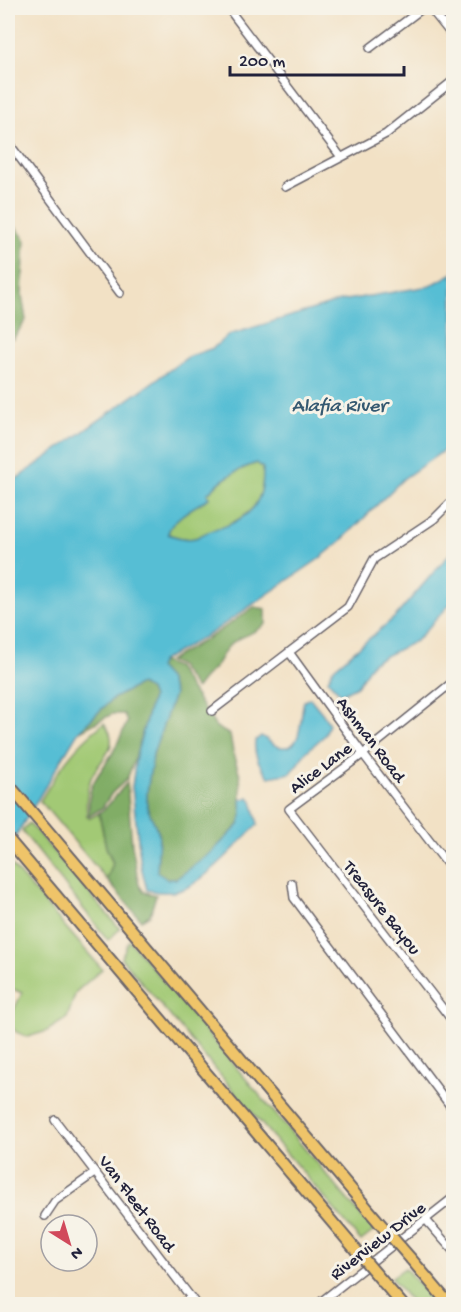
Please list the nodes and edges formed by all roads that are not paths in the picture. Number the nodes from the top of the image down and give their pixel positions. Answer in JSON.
{"nodes":[{"id":1,"x":228,"y":8,"type":"edge"},
{"id":2,"x":423,"y":8,"type":"edge"},
{"id":3,"x":430,"y":8,"type":"edge"},
{"id":4,"x":453,"y":38,"type":"edge"},
{"id":5,"x":370,"y":48,"type":"dead end"},
{"id":6,"x":453,"y":80,"type":"edge"},
{"id":7,"x":8,"y":142,"type":"edge"},
{"id":8,"x":341,"y":157,"type":"junction"},
{"id":9,"x":285,"y":187,"type":"dead end"},
{"id":10,"x":120,"y":293,"type":"dead end"},
{"id":11,"x":453,"y":499,"type":"edge"},
{"id":12,"x":289,"y":652,"type":"junction"},
{"id":13,"x":453,"y":681,"type":"edge"},
{"id":14,"x":212,"y":711,"type":"dead end"},
{"id":15,"x":363,"y":754,"type":"junction"},
{"id":16,"x":8,"y":784,"type":"edge"},
{"id":17,"x":289,"y":809,"type":"joint"},
{"id":18,"x":8,"y":839,"type":"edge"},
{"id":19,"x":453,"y":873,"type":"edge"},
{"id":20,"x":292,"y":883,"type":"dead end"},
{"id":21,"x":453,"y":1023,"type":"edge"},
{"id":22,"x":453,"y":1111,"type":"edge"},
{"id":23,"x":55,"y":1120,"type":"dead end"},
{"id":24,"x":96,"y":1172,"type":"junction"},
{"id":25,"x":453,"y":1197,"type":"edge"},
{"id":26,"x":47,"y":1213,"type":"edge"},
{"id":27,"x":426,"y":1220,"type":"junction"},
{"id":28,"x":453,"y":1252,"type":"edge"},
{"id":29,"x":190,"y":1297,"type":"junction"},
{"id":30,"x":181,"y":1305,"type":"edge"},
{"id":31,"x":196,"y":1305,"type":"edge"},
{"id":32,"x":318,"y":1305,"type":"edge"},
{"id":33,"x":402,"y":1305,"type":"edge"},
{"id":34,"x":448,"y":1305,"type":"edge"}],
"edges":[{"from":1,"to":8,"type":"street"},
{"from":2,"to":5,"type":"street"},
{"from":3,"to":4,"type":"street"},
{"from":6,"to":8,"type":"street"},
{"from":7,"to":10,"type":"street"},
{"from":8,"to":9,"type":"street"},
{"from":11,"to":12,"type":"street"},
{"from":12,"to":14,"type":"street"},
{"from":12,"to":15,"type":"street","name":"Ashman Road"},
{"from":13,"to":15,"type":"street","name":"Alice Lane"},
{"from":15,"to":17,"type":"street","name":"Alice Lane"},
{"from":15,"to":19,"type":"street","name":"Ashman Road"},
{"from":16,"to":34,"type":"highway","bridge":true},
{"from":17,"to":21,"type":"street","name":"Treasure Bayou"},
{"from":18,"to":33,"type":"highway","bridge":true},
{"from":20,"to":22,"type":"street"},
{"from":23,"to":24,"type":"street","name":"Van Fleet Road"},
{"from":24,"to":26,"type":"street"},
{"from":24,"to":29,"type":"street","name":"Van Fleet Road"},
{"from":25,"to":27,"type":"street","name":"Riverview Drive"},
{"from":27,"to":28,"type":"street"},
{"from":27,"to":32,"type":"street","name":"Riverview Drive"},
{"from":29,"to":30,"type":"street"},
{"from":29,"to":31,"type":"street","name":"Van Fleet Road"}]}
